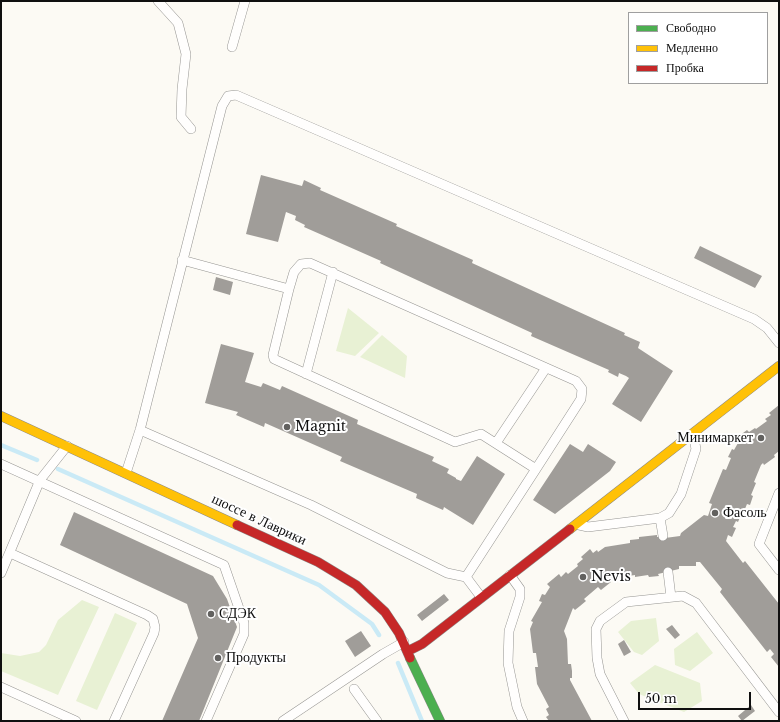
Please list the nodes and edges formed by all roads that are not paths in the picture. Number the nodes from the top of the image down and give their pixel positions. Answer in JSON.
{"nodes":[{"id":1,"x":158,"y":1,"type":"edge"},
{"id":2,"x":245,"y":1,"type":"edge"},
{"id":3,"x":232,"y":47,"type":"dead end"},
{"id":4,"x":191,"y":129,"type":"dead end"},
{"id":5,"x":182,"y":260,"type":"junction"},
{"id":6,"x":333,"y":272,"type":"junction"},
{"id":7,"x":289,"y":289,"type":"junction"},
{"id":8,"x":779,"y":343,"type":"edge"},
{"id":9,"x":779,"y":366,"type":"edge"},
{"id":10,"x":546,"y":368,"type":"junction"},
{"id":11,"x":306,"y":374,"type":"junction"},
{"id":12,"x":769,"y":374,"type":"junction"},
{"id":13,"x":779,"y":378,"type":"edge"},
{"id":14,"x":1,"y":416,"type":"edge"},
{"id":15,"x":140,"y":430,"type":"junction"},
{"id":16,"x":692,"y":433,"type":"junction"},
{"id":17,"x":496,"y":443,"type":"junction"},
{"id":18,"x":68,"y":446,"type":"junction"},
{"id":19,"x":1,"y":464,"type":"edge"},
{"id":20,"x":536,"y":469,"type":"junction"},
{"id":21,"x":126,"y":473,"type":"junction"},
{"id":22,"x":40,"y":480,"type":"junction"},
{"id":23,"x":779,"y":493,"type":"edge"},
{"id":24,"x":660,"y":518,"type":"junction"},
{"id":25,"x":576,"y":524,"type":"junction"},
{"id":26,"x":663,"y":536,"type":"dead end"},
{"id":27,"x":10,"y":553,"type":"junction"},
{"id":28,"x":779,"y":570,"type":"edge"},
{"id":29,"x":668,"y":572,"type":"dead end"},
{"id":30,"x":1,"y":573,"type":"edge"},
{"id":31,"x":510,"y":575,"type":"junction"},
{"id":32,"x":466,"y":577,"type":"junction"},
{"id":33,"x":481,"y":597,"type":"junction"},
{"id":34,"x":672,"y":597,"type":"junction"},
{"id":35,"x":404,"y":642,"type":"junction"},
{"id":36,"x":408,"y":651,"type":"junction"},
{"id":37,"x":1,"y":687,"type":"edge"},
{"id":38,"x":354,"y":690,"type":"dead end"},
{"id":39,"x":779,"y":712,"type":"edge"},
{"id":40,"x":76,"y":721,"type":"edge"},
{"id":41,"x":114,"y":721,"type":"edge"},
{"id":42,"x":206,"y":721,"type":"edge"},
{"id":43,"x":283,"y":721,"type":"edge"},
{"id":44,"x":377,"y":721,"type":"edge"},
{"id":45,"x":440,"y":721,"type":"edge"},
{"id":46,"x":523,"y":721,"type":"edge"},
{"id":47,"x":624,"y":721,"type":"edge"}],
"edges":[{"from":1,"to":4,"type":"lane"},
{"from":2,"to":3,"type":"lane"},
{"from":5,"to":7,"type":"lane"},
{"from":5,"to":8,"type":"lane"},
{"from":5,"to":15,"type":"lane"},
{"from":6,"to":7,"type":"lane"},
{"from":6,"to":10,"type":"lane"},
{"from":6,"to":11,"type":"lane"},
{"from":7,"to":11,"type":"lane"},
{"from":9,"to":12,"type":"street"},
{"from":10,"to":17,"type":"lane"},
{"from":10,"to":20,"type":"lane"},
{"from":11,"to":17,"type":"lane"},
{"from":12,"to":13,"type":"lane"},
{"from":12,"to":16,"type":"street"},
{"from":14,"to":18,"type":"street","name":"шоссе в Лаврики"},
{"from":15,"to":21,"type":"lane"},
{"from":15,"to":32,"type":"lane"},
{"from":16,"to":24,"type":"lane"},
{"from":16,"to":25,"type":"street"},
{"from":17,"to":20,"type":"lane"},
{"from":18,"to":21,"type":"street","name":"шоссе в Лаврики"},
{"from":18,"to":22,"type":"lane"},
{"from":19,"to":22,"type":"lane"},
{"from":20,"to":32,"type":"lane"},
{"from":21,"to":35,"type":"street","name":"шоссе в Лаврики"},
{"from":22,"to":27,"type":"lane"},
{"from":22,"to":42,"type":"lane"},
{"from":23,"to":28,"type":"lane"},
{"from":24,"to":25,"type":"lane"},
{"from":24,"to":26,"type":"lane"},
{"from":25,"to":31,"type":"street"},
{"from":27,"to":30,"type":"lane"},
{"from":27,"to":41,"type":"lane"},
{"from":29,"to":34,"type":"lane"},
{"from":31,"to":33,"type":"street"},
{"from":31,"to":46,"type":"lane"},
{"from":32,"to":33,"type":"lane"},
{"from":33,"to":36,"type":"street"},
{"from":34,"to":39,"type":"lane"},
{"from":34,"to":47,"type":"lane"},
{"from":35,"to":36,"type":"street","name":"шоссе в Лаврики"},
{"from":35,"to":43,"type":"lane"},
{"from":36,"to":45,"type":"street","name":"шоссе в Лаврики"},
{"from":37,"to":40,"type":"lane"},
{"from":38,"to":44,"type":"lane"}]}
